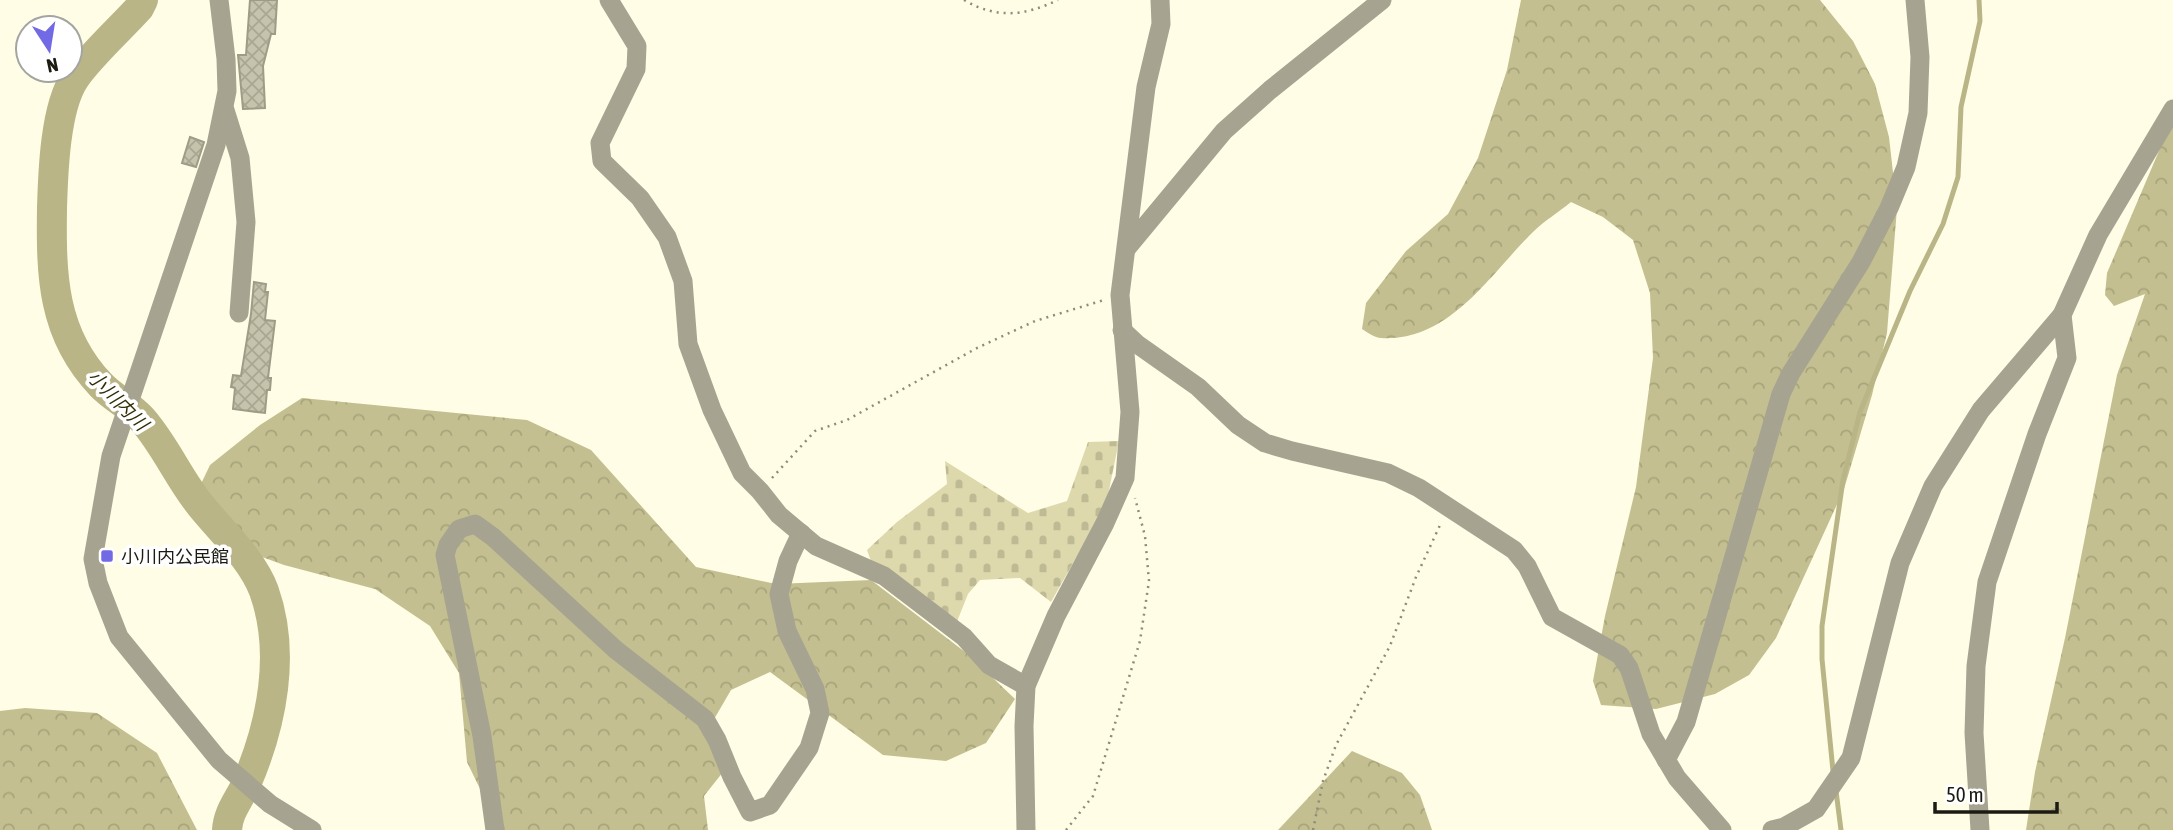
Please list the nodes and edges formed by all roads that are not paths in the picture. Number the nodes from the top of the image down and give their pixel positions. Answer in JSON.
{"nodes":[{"id":1,"x":219,"y":0,"type":"edge"},
{"id":2,"x":609,"y":0,"type":"edge"},
{"id":3,"x":1160,"y":0,"type":"edge"},
{"id":4,"x":1382,"y":0,"type":"edge"},
{"id":5,"x":1916,"y":0,"type":"edge"},
{"id":6,"x":223,"y":106,"type":"junction"},
{"id":7,"x":2173,"y":109,"type":"edge"},
{"id":8,"x":1126,"y":249,"type":"junction"},
{"id":9,"x":239,"y":313,"type":"dead end"},
{"id":10,"x":2062,"y":316,"type":"junction"},
{"id":11,"x":1122,"y":330,"type":"junction"},
{"id":12,"x":801,"y":533,"type":"junction"},
{"id":13,"x":1026,"y":686,"type":"junction"},
{"id":14,"x":1665,"y":760,"type":"junction"},
{"id":15,"x":312,"y":830,"type":"edge"},
{"id":16,"x":495,"y":830,"type":"edge"},
{"id":17,"x":1026,"y":830,"type":"edge"},
{"id":18,"x":1722,"y":830,"type":"edge"},
{"id":19,"x":1772,"y":830,"type":"edge"},
{"id":20,"x":1980,"y":830,"type":"edge"}],
"edges":[{"from":1,"to":6,"type":"street"},
{"from":2,"to":12,"type":"street"},
{"from":3,"to":8,"type":"street"},
{"from":4,"to":8,"type":"street"},
{"from":5,"to":14,"type":"street"},
{"from":6,"to":9,"type":"street"},
{"from":6,"to":15,"type":"street"},
{"from":7,"to":10,"type":"street"},
{"from":8,"to":11,"type":"street"},
{"from":10,"to":19,"type":"street"},
{"from":10,"to":20,"type":"street"},
{"from":11,"to":13,"type":"street"},
{"from":11,"to":14,"type":"street"},
{"from":12,"to":13,"type":"street"},
{"from":12,"to":16,"type":"street"},
{"from":13,"to":17,"type":"street"},
{"from":14,"to":18,"type":"street"}]}
